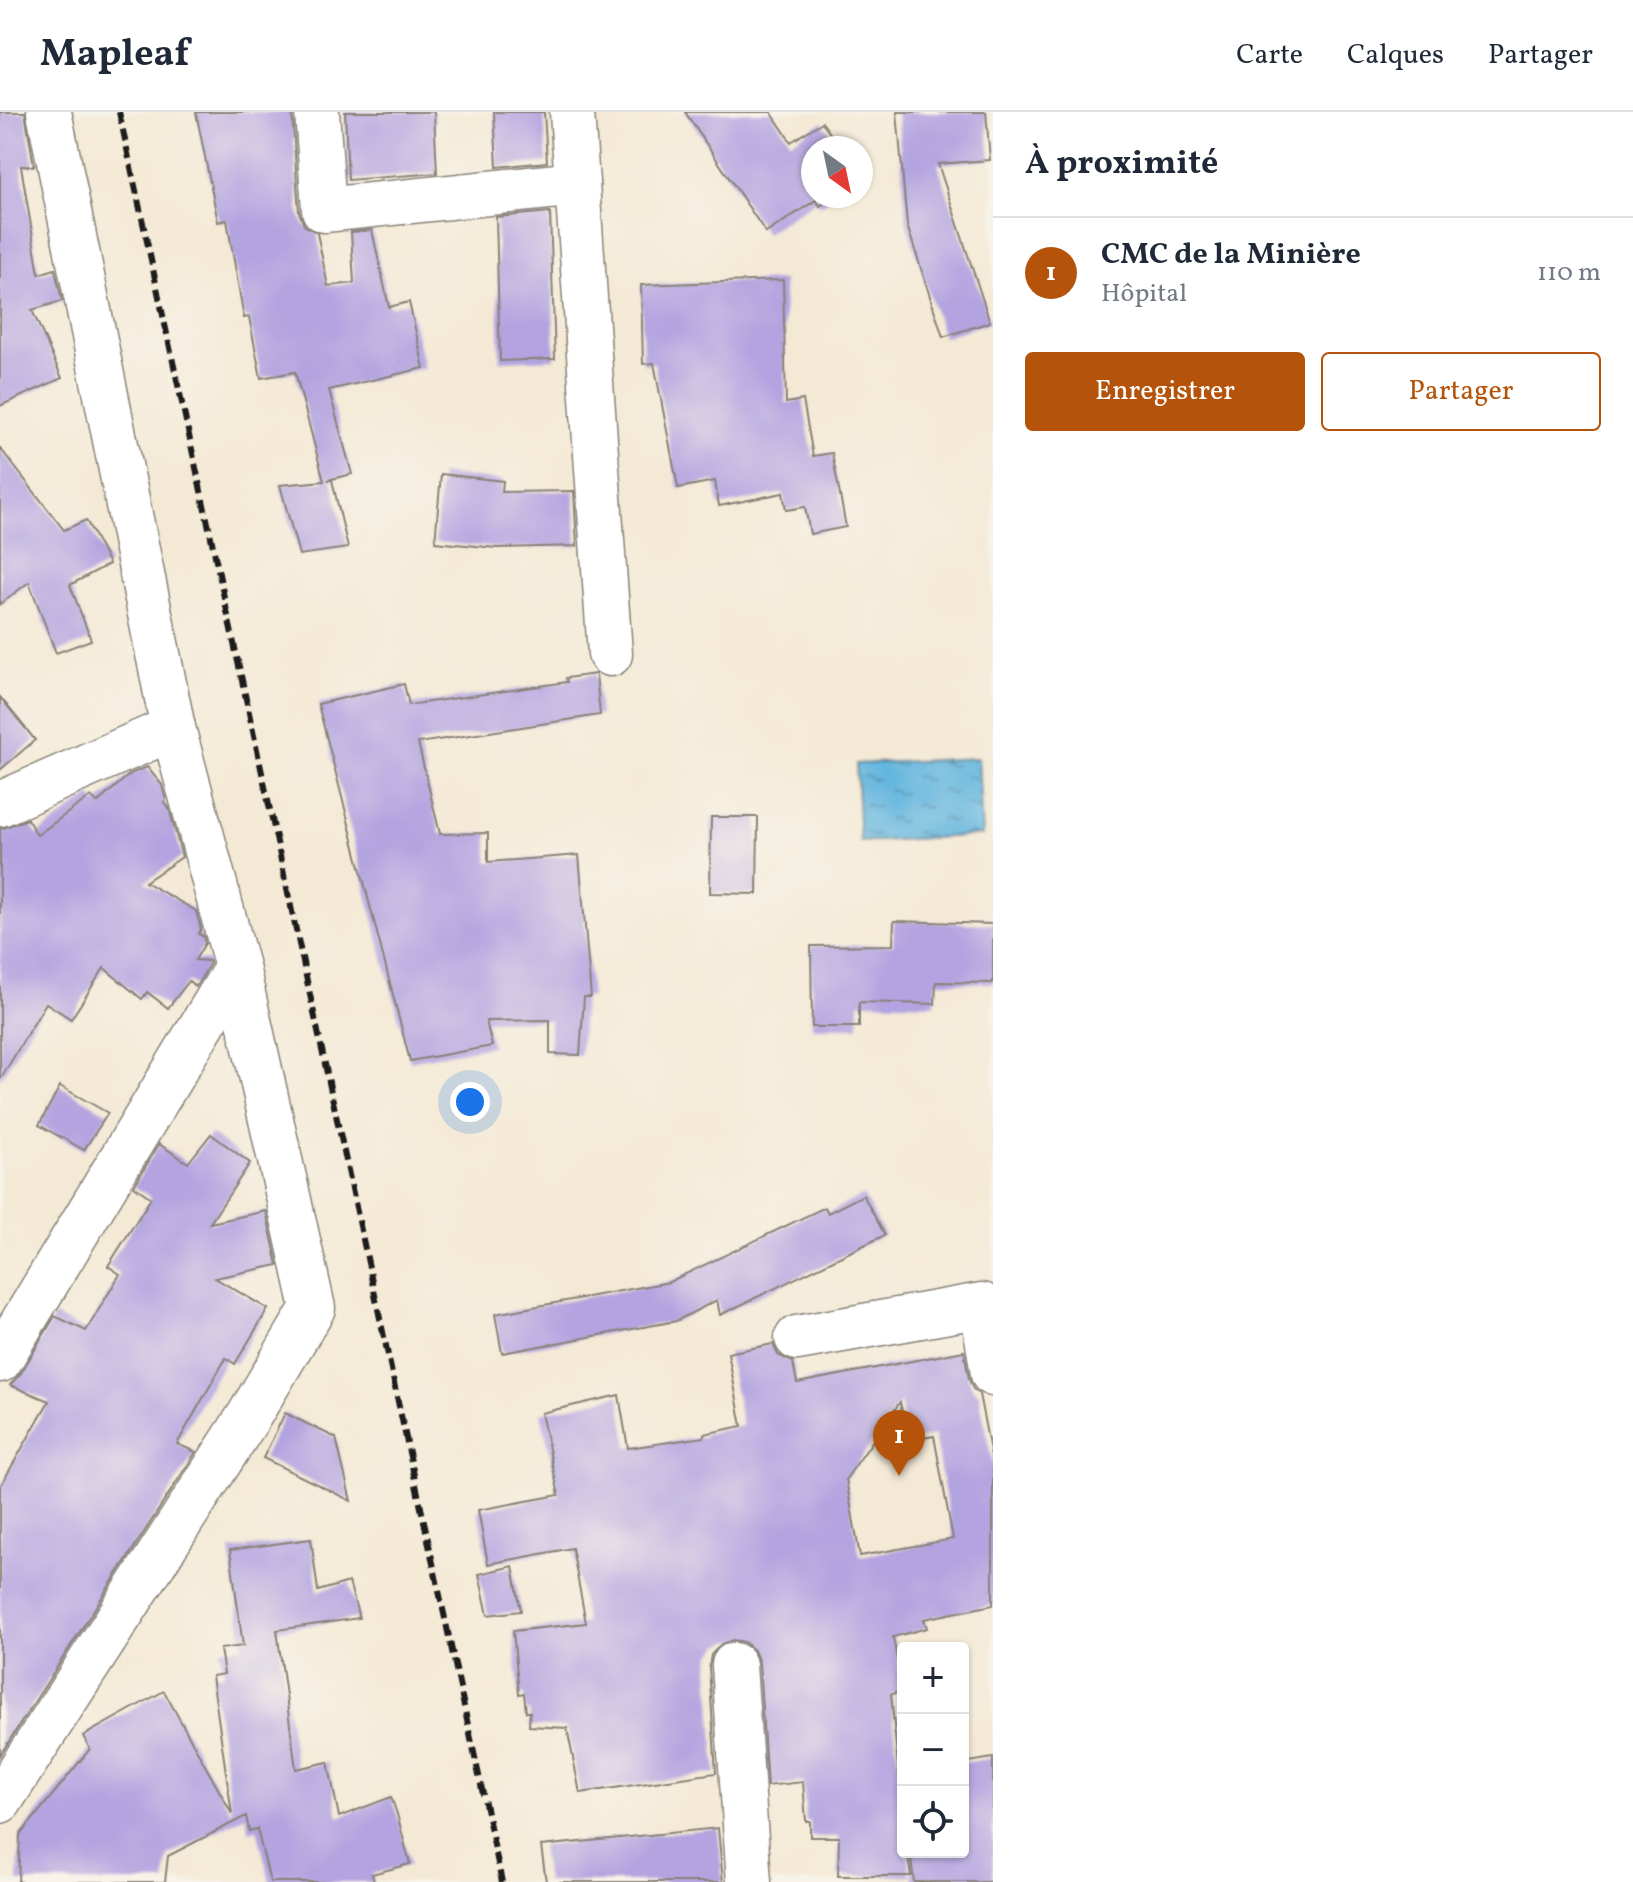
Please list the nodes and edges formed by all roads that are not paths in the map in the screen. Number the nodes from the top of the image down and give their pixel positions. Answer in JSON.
{"nodes":[{"id":1,"x":49,"y":112,"type":"edge"},
{"id":2,"x":317,"y":112,"type":"edge"},
{"id":3,"x":572,"y":112,"type":"edge"},
{"id":4,"x":577,"y":184,"type":"junction"},
{"id":5,"x":610,"y":654,"type":"dead end"},
{"id":6,"x":173,"y":728,"type":"junction"},
{"id":7,"x":0,"y":804,"type":"edge"},
{"id":8,"x":237,"y":967,"type":"junction"},
{"id":9,"x":797,"y":1338,"type":"dead end"},
{"id":10,"x":0,"y":1360,"type":"edge"},
{"id":11,"x":993,"y":1374,"type":"edge"},
{"id":12,"x":734,"y":1665,"type":"dead end"},
{"id":13,"x":0,"y":1801,"type":"edge"},
{"id":14,"x":749,"y":1882,"type":"edge"}],
"edges":[{"from":1,"to":6,"type":"street"},
{"from":2,"to":4,"type":"street"},
{"from":3,"to":4,"type":"street"},
{"from":4,"to":5,"type":"street"},
{"from":6,"to":7,"type":"street"},
{"from":6,"to":8,"type":"street"},
{"from":8,"to":10,"type":"street"},
{"from":8,"to":13,"type":"street"},
{"from":9,"to":11,"type":"street"},
{"from":12,"to":14,"type":"street"}]}
